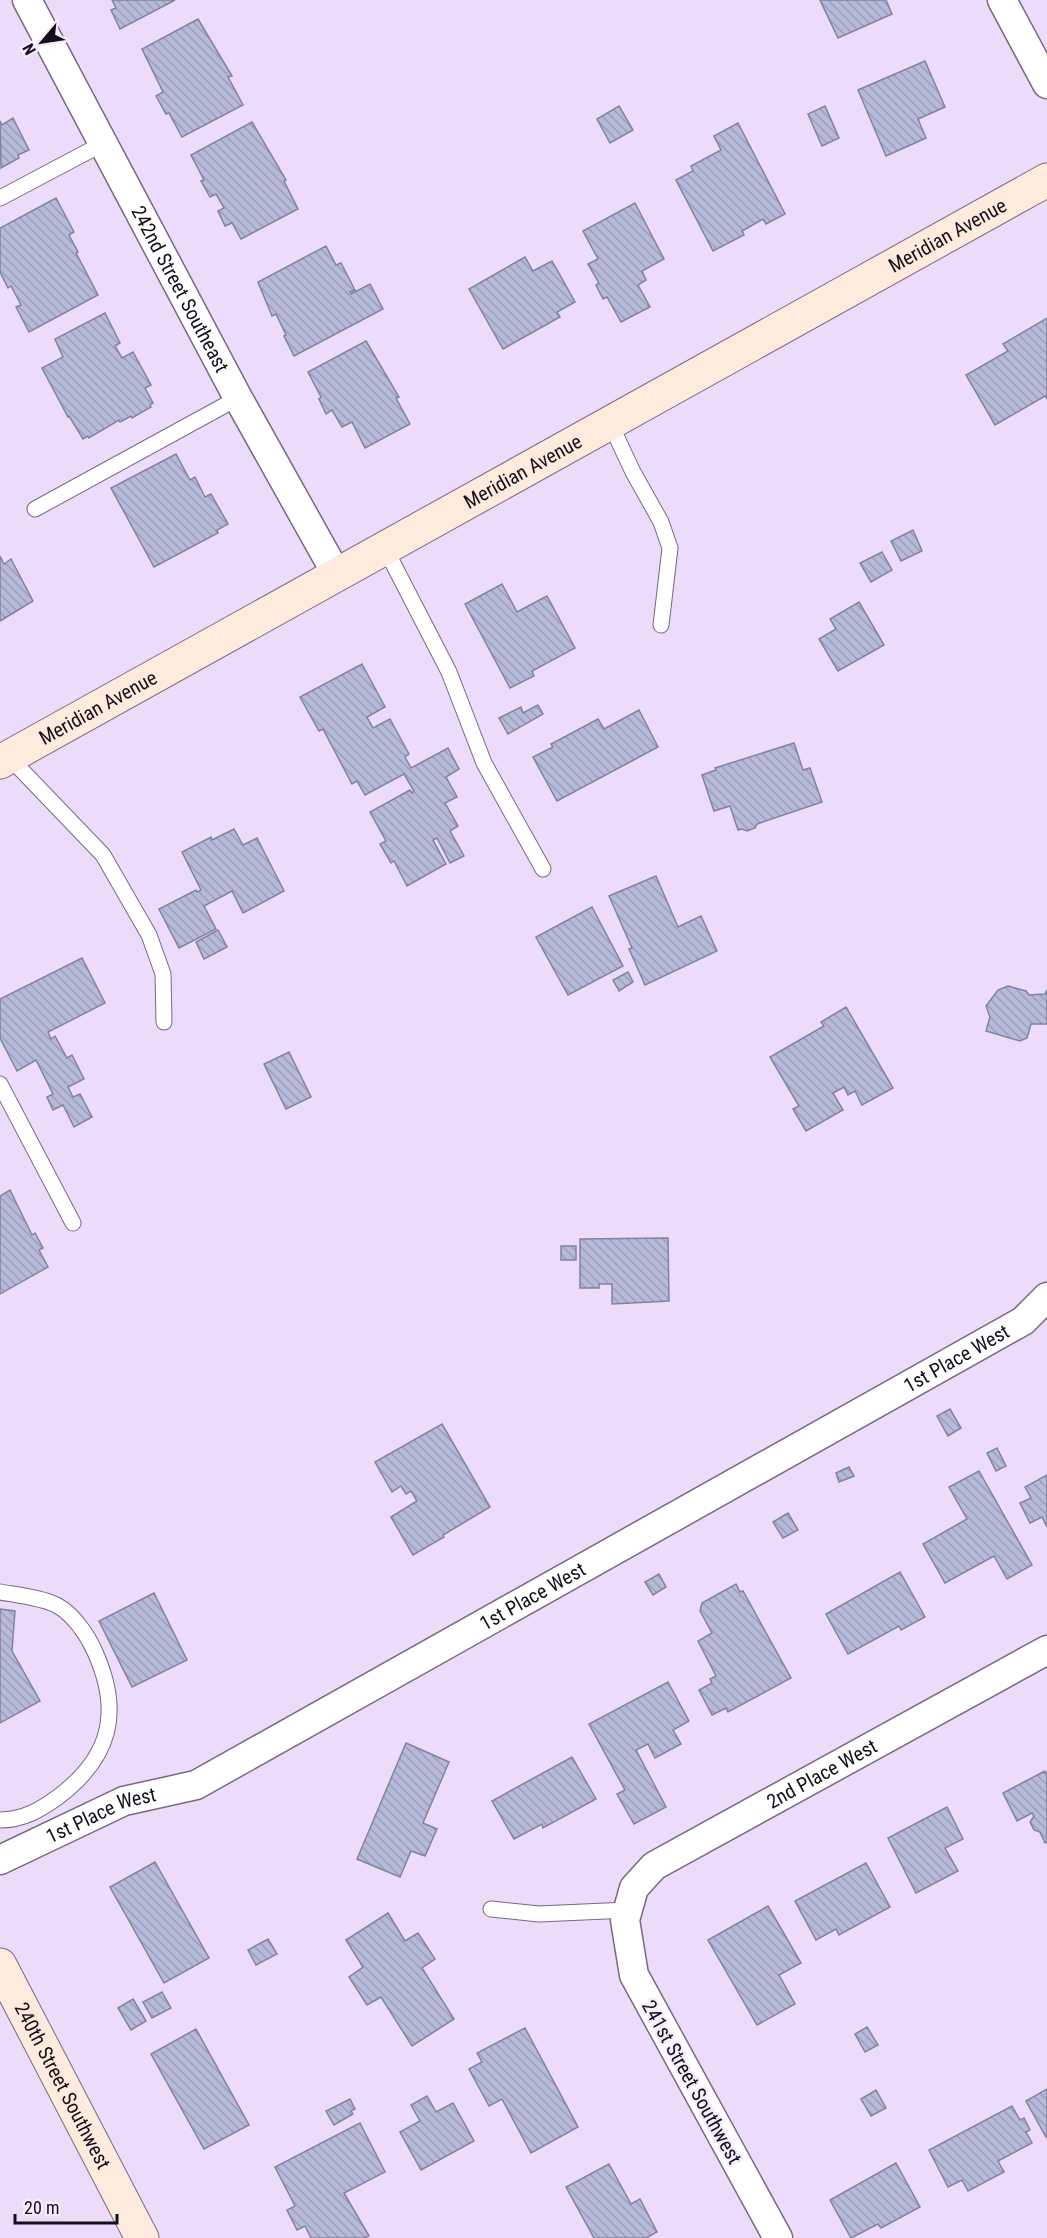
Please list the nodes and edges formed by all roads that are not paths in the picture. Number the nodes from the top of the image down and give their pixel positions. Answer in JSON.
{"nodes":[{"id":1,"x":27,"y":0,"type":"edge"},
{"id":2,"x":1002,"y":0,"type":"edge"},
{"id":3,"x":1047,"y":84,"type":"edge"},
{"id":4,"x":104,"y":143,"type":"junction"},
{"id":5,"x":1047,"y":180,"type":"edge"},
{"id":6,"x":0,"y":198,"type":"edge"},
{"id":7,"x":238,"y":398,"type":"junction"},
{"id":8,"x":610,"y":423,"type":"junction"},
{"id":9,"x":35,"y":509,"type":"dead end"},
{"id":10,"x":385,"y":548,"type":"junction"},
{"id":11,"x":337,"y":575,"type":"junction"},
{"id":12,"x":661,"y":625,"type":"dead end"},
{"id":13,"x":5,"y":760,"type":"edge"},
{"id":14,"x":543,"y":869,"type":"dead end"},
{"id":15,"x":164,"y":1022,"type":"dead end"},
{"id":16,"x":0,"y":1084,"type":"edge"},
{"id":17,"x":73,"y":1223,"type":"dead end"},
{"id":18,"x":1047,"y":1297,"type":"edge"},
{"id":19,"x":0,"y":1592,"type":"edge"},
{"id":20,"x":1047,"y":1650,"type":"edge"},
{"id":21,"x":0,"y":1820,"type":"edge"},
{"id":22,"x":0,"y":1860,"type":"edge"},
{"id":23,"x":491,"y":1910,"type":"dead end"},
{"id":24,"x":626,"y":1915,"type":"junction"},
{"id":25,"x":0,"y":1965,"type":"edge"},
{"id":26,"x":142,"y":2238,"type":"edge"},
{"id":27,"x":778,"y":2238,"type":"edge"}],
"edges":[{"from":1,"to":4,"type":"street","name":"242nd Street Southeast"},
{"from":2,"to":3,"type":"street"},
{"from":4,"to":6,"type":"lane"},
{"from":4,"to":7,"type":"street","name":"242nd Street Southeast"},
{"from":5,"to":8,"type":"main road","name":"Meridian Avenue"},
{"from":7,"to":9,"type":"lane"},
{"from":7,"to":11,"type":"street","name":"242nd Street Southeast"},
{"from":8,"to":10,"type":"main road","name":"Meridian Avenue"},
{"from":8,"to":12,"type":"lane"},
{"from":10,"to":11,"type":"main road","name":"Meridian Avenue"},
{"from":10,"to":14,"type":"lane"},
{"from":11,"to":13,"type":"main road","name":"Meridian Avenue"},
{"from":13,"to":15,"type":"lane"},
{"from":16,"to":17,"type":"lane"},
{"from":18,"to":22,"type":"street","name":"1st Place West"},
{"from":19,"to":21,"type":"lane"},
{"from":20,"to":24,"type":"street","name":"2nd Place West"},
{"from":23,"to":24,"type":"lane"},
{"from":24,"to":27,"type":"street","name":"241st Street Southwest"},
{"from":25,"to":26,"type":"main road","name":"240th Street Southwest"}]}
